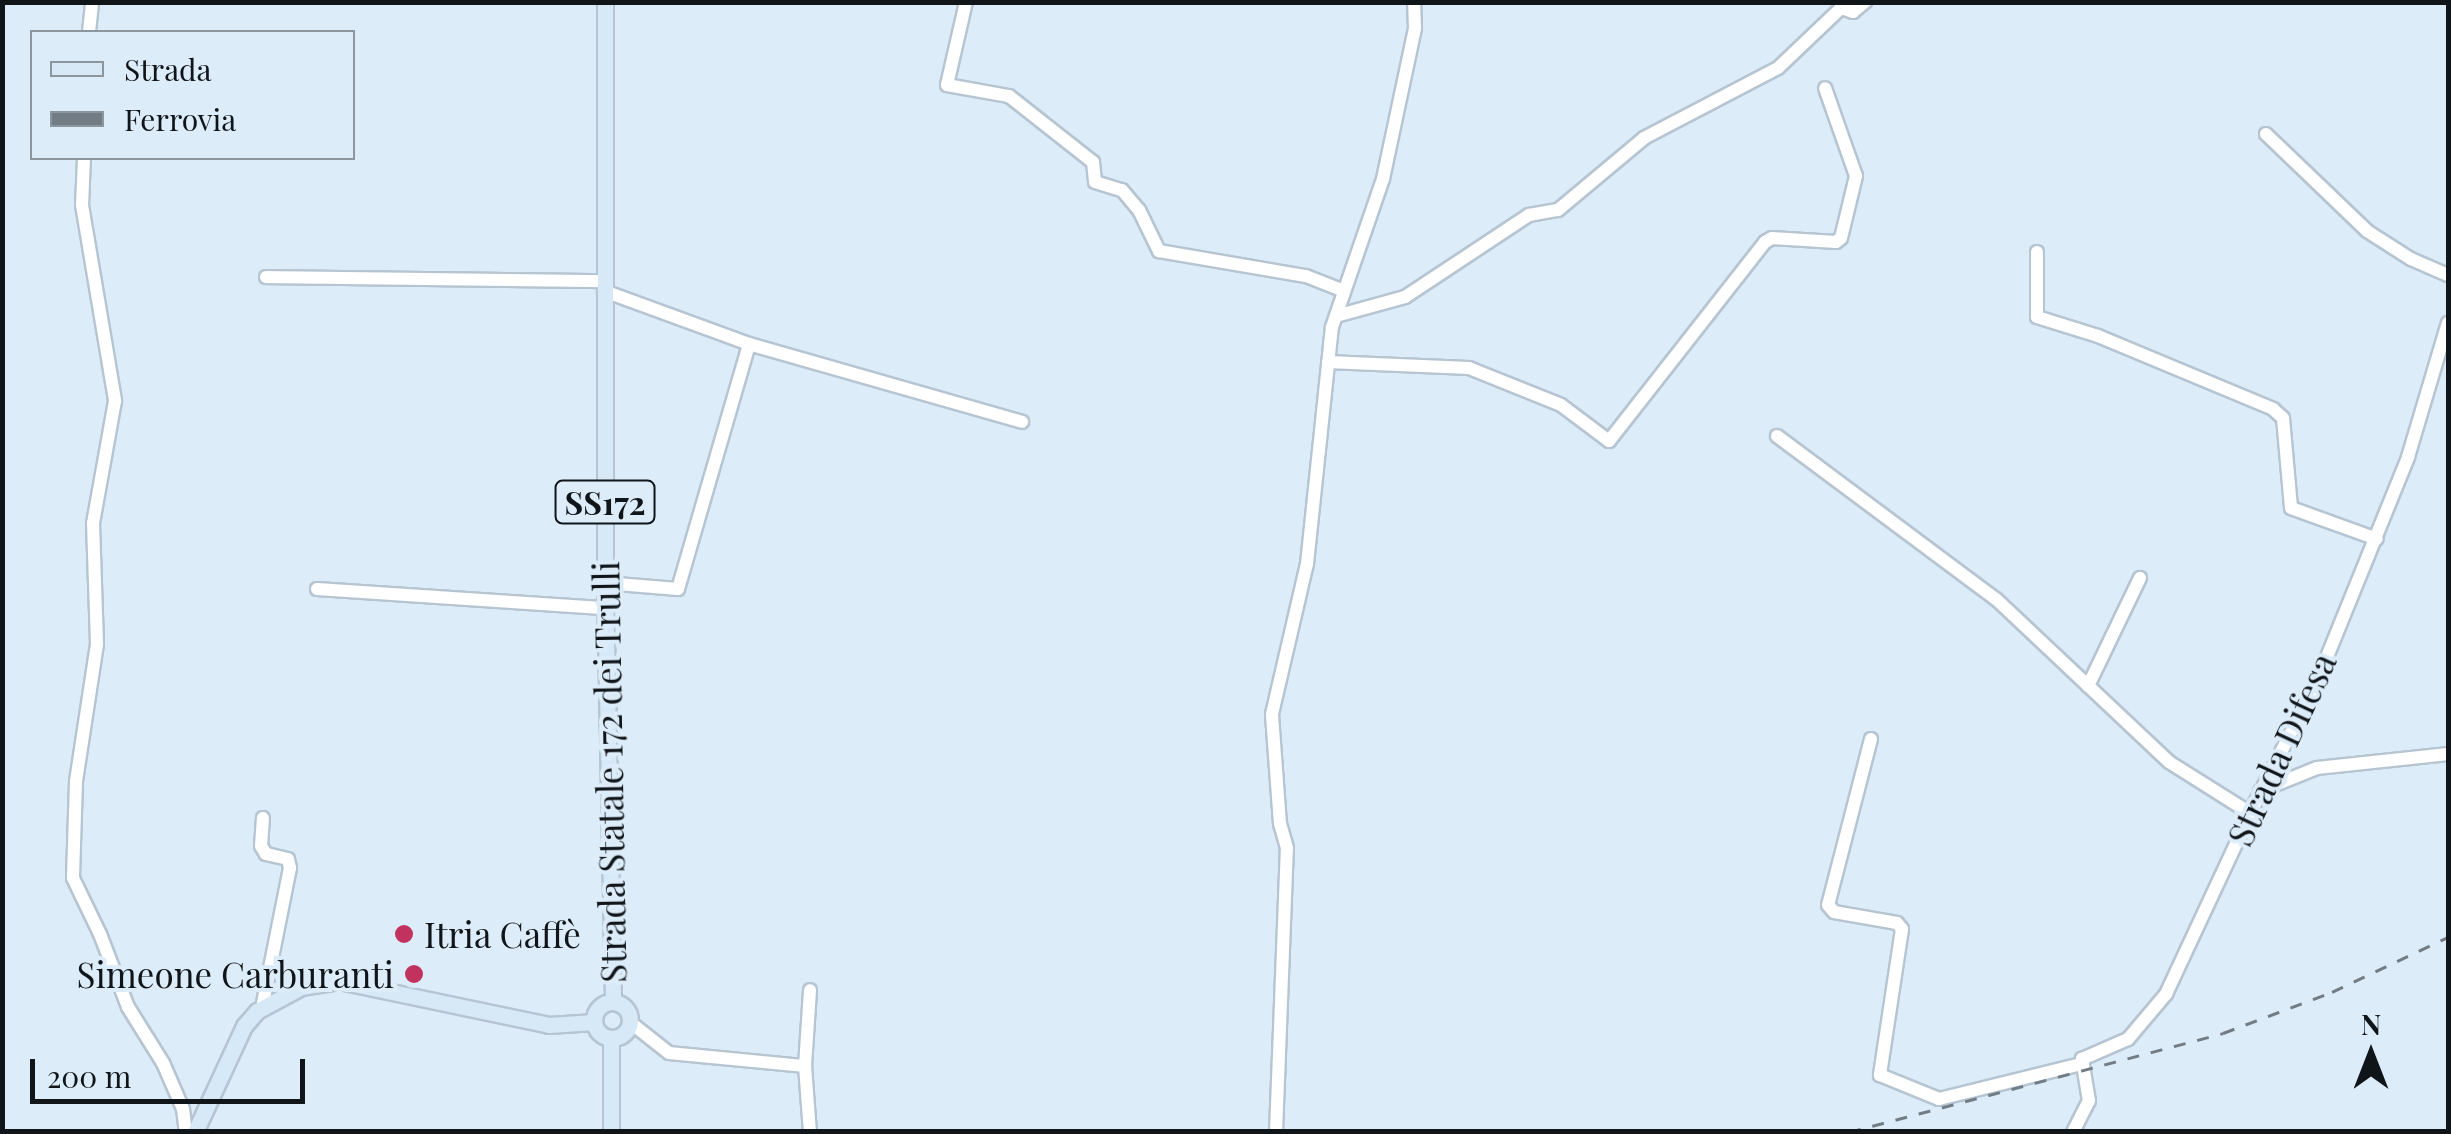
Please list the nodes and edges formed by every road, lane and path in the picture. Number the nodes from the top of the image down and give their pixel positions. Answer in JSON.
{"nodes":[{"id":1,"x":92,"y":2,"type":"edge"},
{"id":2,"x":604,"y":2,"type":"edge"},
{"id":3,"x":966,"y":2,"type":"edge"},
{"id":4,"x":1414,"y":2,"type":"edge"},
{"id":5,"x":1865,"y":2,"type":"edge"},
{"id":6,"x":89,"y":30,"type":"edge"},
{"id":7,"x":1825,"y":88,"type":"dead end"},
{"id":8,"x":2266,"y":134,"type":"dead end"},
{"id":9,"x":84,"y":160,"type":"edge"},
{"id":10,"x":2037,"y":252,"type":"dead end"},
{"id":11,"x":2448,"y":275,"type":"edge"},
{"id":12,"x":266,"y":276,"type":"dead end"},
{"id":13,"x":604,"y":286,"type":"junction"},
{"id":14,"x":1344,"y":291,"type":"junction"},
{"id":15,"x":1336,"y":316,"type":"junction"},
{"id":16,"x":2448,"y":324,"type":"edge"},
{"id":17,"x":749,"y":344,"type":"junction"},
{"id":18,"x":1328,"y":362,"type":"junction"},
{"id":19,"x":1022,"y":422,"type":"dead end"},
{"id":20,"x":1777,"y":436,"type":"dead end"},
{"id":21,"x":2377,"y":539,"type":"junction"},
{"id":22,"x":2140,"y":578,"type":"dead end"},
{"id":23,"x":605,"y":584,"type":"junction"},
{"id":24,"x":317,"y":589,"type":"dead end"},
{"id":25,"x":605,"y":608,"type":"junction"},
{"id":26,"x":2088,"y":686,"type":"junction"},
{"id":27,"x":1871,"y":739,"type":"dead end"},
{"id":28,"x":2448,"y":754,"type":"edge"},
{"id":29,"x":2276,"y":760,"type":"junction"},
{"id":30,"x":2299,"y":772,"type":"junction"},
{"id":31,"x":2260,"y":791,"type":"junction"},
{"id":32,"x":2250,"y":813,"type":"junction"},
{"id":33,"x":263,"y":818,"type":"dead end"},
{"id":34,"x":810,"y":990,"type":"dead end"},
{"id":35,"x":613,"y":1001,"type":"junction"},
{"id":36,"x":262,"y":1008,"type":"junction"},
{"id":37,"x":594,"y":1022,"type":"junction"},
{"id":38,"x":631,"y":1022,"type":"junction"},
{"id":39,"x":611,"y":1038,"type":"junction"},
{"id":40,"x":2082,"y":1064,"type":"junction"},
{"id":41,"x":804,"y":1066,"type":"junction"},
{"id":42,"x":186,"y":1132,"type":"edge"},
{"id":43,"x":195,"y":1132,"type":"edge"},
{"id":44,"x":611,"y":1132,"type":"edge"},
{"id":45,"x":810,"y":1132,"type":"edge"},
{"id":46,"x":1276,"y":1132,"type":"edge"},
{"id":47,"x":2073,"y":1132,"type":"edge"}],
"edges":[{"from":1,"to":6,"type":"street"},
{"from":2,"to":13,"type":"main road","name":"Strada Statale 172 dei Trulli","number":"SS172"},
{"from":3,"to":14,"type":"street"},
{"from":4,"to":14,"type":"street"},
{"from":5,"to":15,"type":"street"},
{"from":7,"to":18,"type":"street"},
{"from":8,"to":11,"type":"street"},
{"from":9,"to":42,"type":"street"},
{"from":10,"to":21,"type":"street"},
{"from":12,"to":13,"type":"street"},
{"from":13,"to":17,"type":"street"},
{"from":13,"to":23,"type":"main road","name":"Strada Statale 172 dei Trulli","number":"SS172"},
{"from":14,"to":15,"type":"street"},
{"from":15,"to":18,"type":"street"},
{"from":16,"to":21,"type":"street","name":"Strada Difesa"},
{"from":17,"to":19,"type":"street"},
{"from":17,"to":23,"type":"street"},
{"from":18,"to":46,"type":"street"},
{"from":20,"to":26,"type":"street"},
{"from":21,"to":29,"type":"street","name":"Strada Difesa"},
{"from":22,"to":26,"type":"street"},
{"from":23,"to":25,"type":"main road","name":"Strada Statale 172 dei Trulli","number":"SS172"},
{"from":24,"to":25,"type":"street"},
{"from":25,"to":35,"type":"main road","name":"Strada Statale 172 dei Trulli","number":"SS172"},
{"from":26,"to":32,"type":"street"},
{"from":27,"to":40,"type":"street","name":"Strada Difesa"},
{"from":28,"to":30,"type":"street"},
{"from":29,"to":30,"type":"street"},
{"from":29,"to":31,"type":"street","name":"Strada Difesa"},
{"from":30,"to":31,"type":"street"},
{"from":31,"to":32,"type":"street","name":"Strada Difesa"},
{"from":32,"to":40,"type":"street","name":"Strada Difesa"},
{"from":33,"to":36,"type":"street"},
{"from":34,"to":41,"type":"street"},
{"from":35,"to":37,"type":"main road","name":"Strada Statale 172 dei Trulli"},
{"from":35,"to":38,"type":"main road","name":"Strada Statale 172 dei Trulli"},
{"from":36,"to":37,"type":"main road"},
{"from":36,"to":43,"type":"main road"},
{"from":37,"to":39,"type":"main road","name":"Strada Statale 172 dei Trulli"},
{"from":38,"to":39,"type":"main road","name":"Strada Statale 172 dei Trulli"},
{"from":38,"to":41,"type":"street"},
{"from":39,"to":44,"type":"main road"},
{"from":40,"to":47,"type":"street"},
{"from":41,"to":45,"type":"street"}]}
